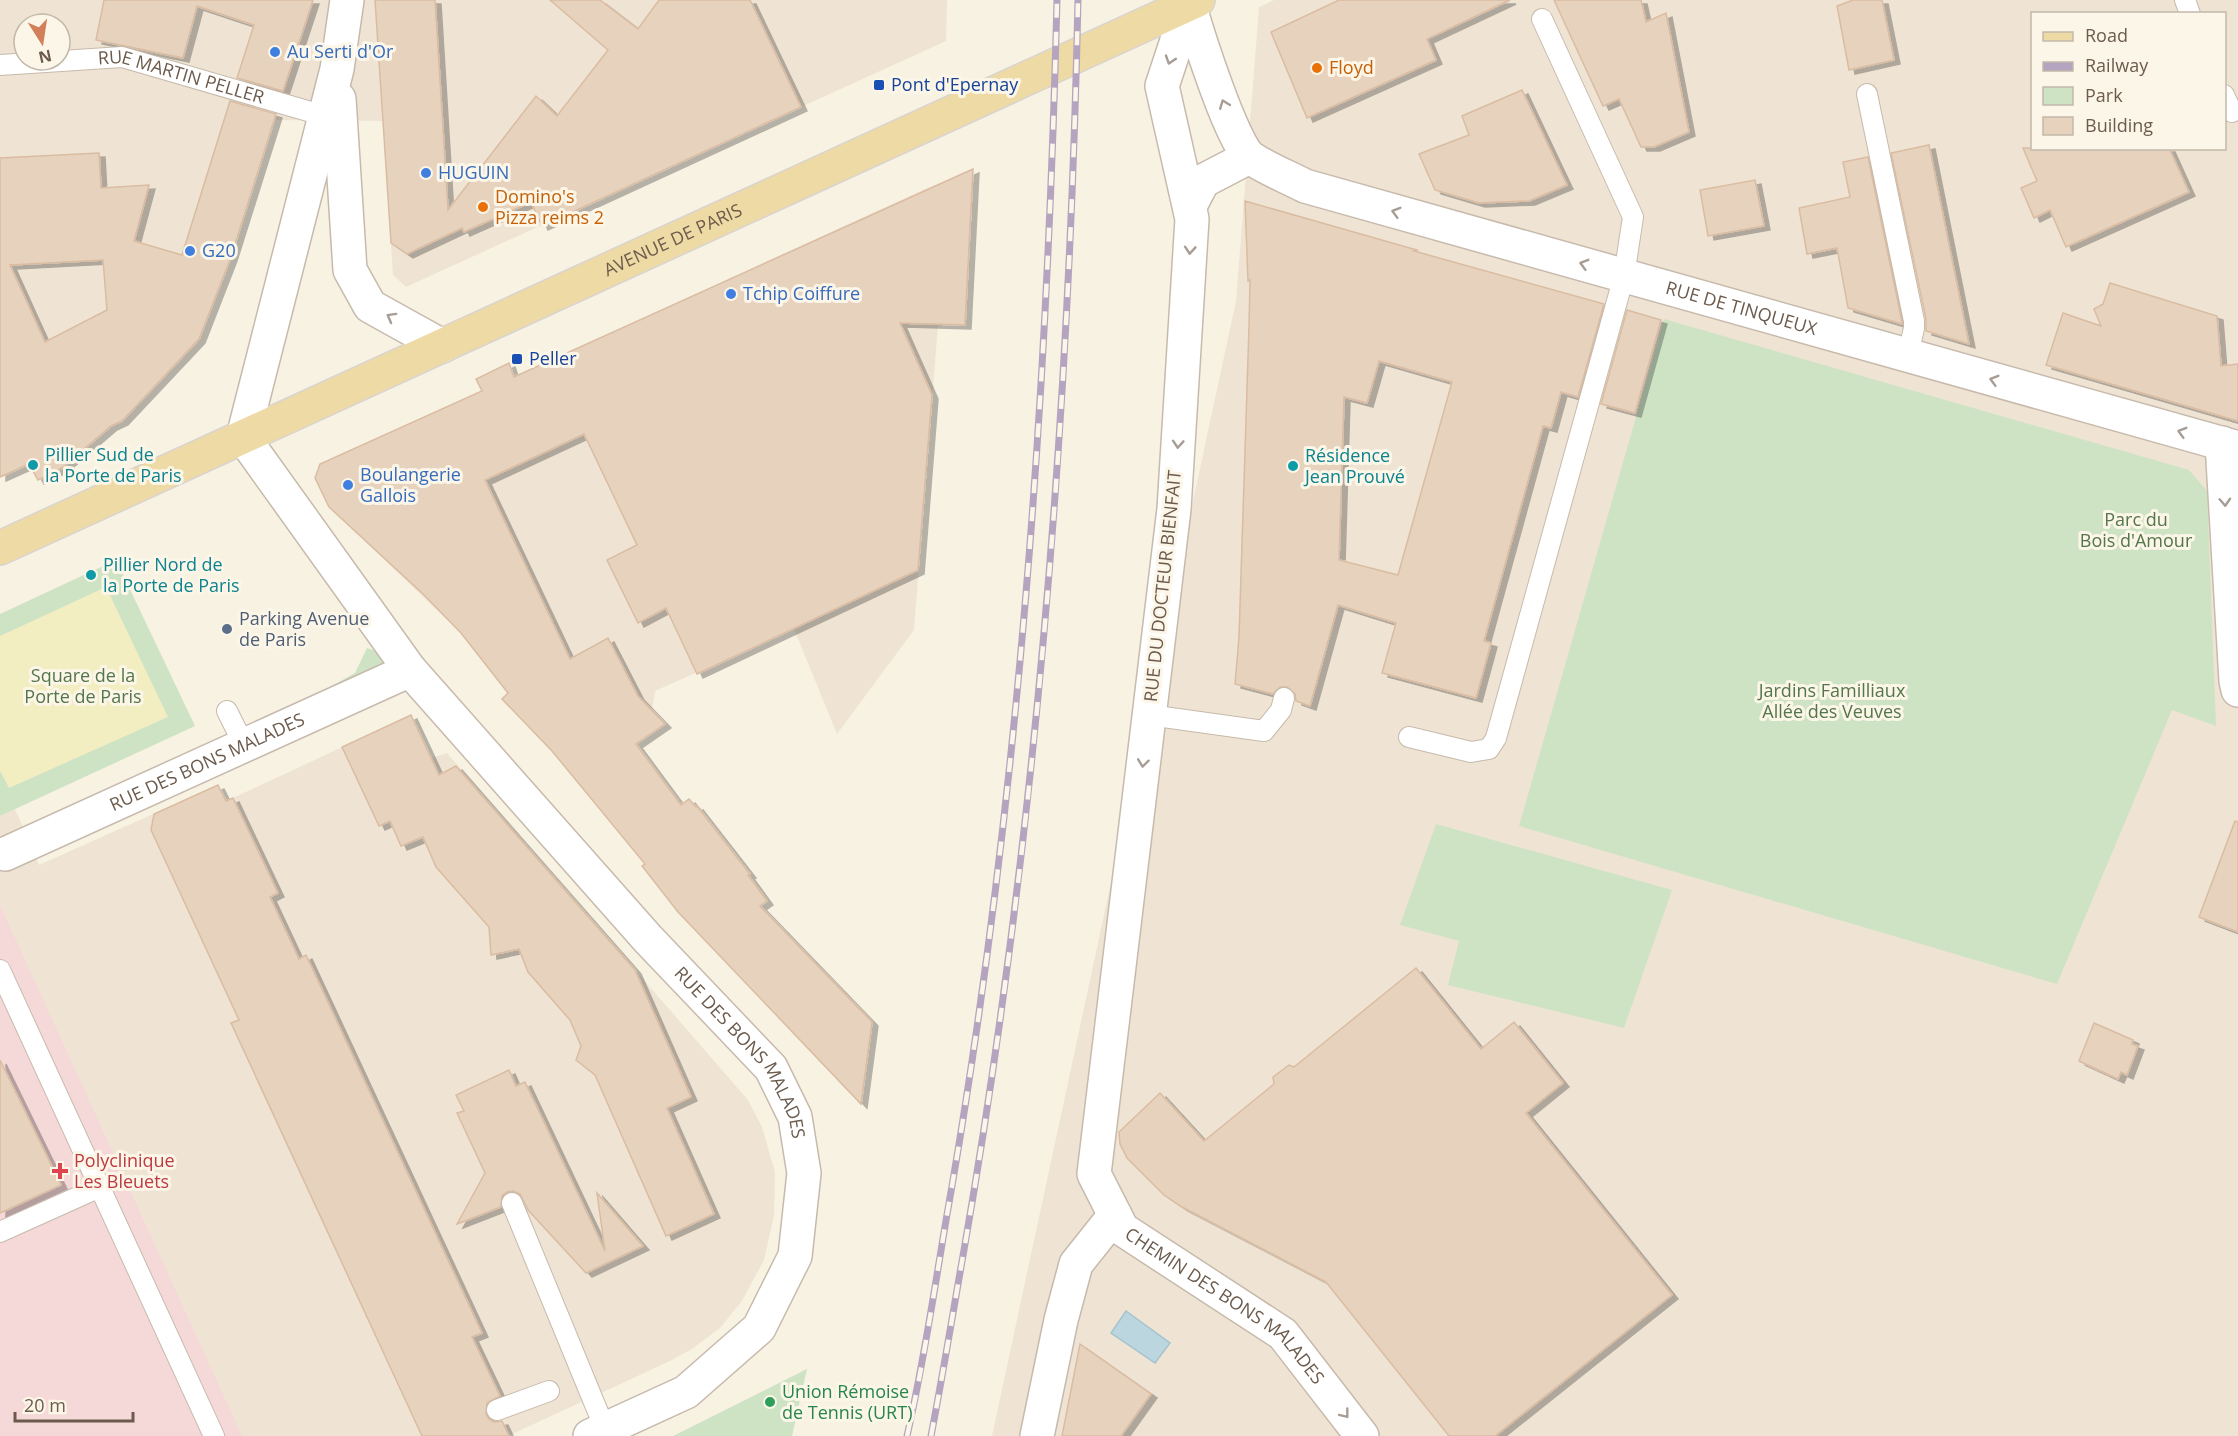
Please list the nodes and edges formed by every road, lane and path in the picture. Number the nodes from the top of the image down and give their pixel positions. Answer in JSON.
{"nodes":[{"id":1,"x":347,"y":0,"type":"edge"},
{"id":2,"x":1193,"y":2,"type":"edge"},
{"id":3,"x":1542,"y":19,"type":"dead end"},
{"id":4,"x":0,"y":65,"type":"edge"},
{"id":5,"x":337,"y":69,"type":"junction"},
{"id":6,"x":1867,"y":94,"type":"dead end"},
{"id":7,"x":325,"y":116,"type":"junction"},
{"id":8,"x":1250,"y":157,"type":"junction"},
{"id":9,"x":1190,"y":206,"type":"junction"},
{"id":10,"x":1624,"y":276,"type":"junction"},
{"id":11,"x":442,"y":346,"type":"junction"},
{"id":12,"x":1908,"y":355,"type":"junction"},
{"id":13,"x":243,"y":437,"type":"junction"},
{"id":14,"x":2230,"y":446,"type":"edge"},
{"id":15,"x":0,"y":548,"type":"edge"},
{"id":16,"x":410,"y":670,"type":"junction"},
{"id":17,"x":2238,"y":690,"type":"edge"},
{"id":18,"x":1284,"y":698,"type":"dead end"},
{"id":19,"x":227,"y":711,"type":"dead end"},
{"id":20,"x":1149,"y":715,"type":"junction"},
{"id":21,"x":1409,"y":737,"type":"dead end"},
{"id":22,"x":244,"y":745,"type":"junction"},
{"id":23,"x":5,"y":854,"type":"dead end"},
{"id":24,"x":0,"y":970,"type":"edge"},
{"id":25,"x":1094,"y":1174,"type":"joint"},
{"id":26,"x":100,"y":1187,"type":"junction"},
{"id":27,"x":512,"y":1203,"type":"dead end"},
{"id":28,"x":1115,"y":1215,"type":"junction"},
{"id":29,"x":0,"y":1232,"type":"edge"},
{"id":30,"x":549,"y":1392,"type":"dead end"},
{"id":31,"x":497,"y":1410,"type":"dead end"},
{"id":32,"x":597,"y":1433,"type":"edge"},
{"id":33,"x":214,"y":1436,"type":"edge"},
{"id":34,"x":1037,"y":1436,"type":"edge"},
{"id":35,"x":1362,"y":1436,"type":"edge"}],
"edges":[{"from":1,"to":5,"type":"street"},
{"from":8,"to":2,"type":"street","one_way":true},
{"from":2,"to":9,"type":"street","name":"RUE DU DOCTEUR BIENFAIT","one_way":true},
{"from":2,"to":11,"type":"main road","name":"AVENUE DE PARIS"},
{"from":3,"to":10,"type":"lane"},
{"from":4,"to":7,"type":"lane","name":"RUE MARTIN PELLER"},
{"from":5,"to":7,"type":"street"},
{"from":11,"to":5,"type":"street","one_way":true},
{"from":6,"to":12,"type":"lane"},
{"from":7,"to":13,"type":"street"},
{"from":8,"to":9,"type":"street"},
{"from":10,"to":8,"type":"street","name":"RUE DE TINQUEUX","one_way":true},
{"from":9,"to":20,"type":"street","name":"RUE DU DOCTEUR BIENFAIT","one_way":true},
{"from":10,"to":12,"type":"street","name":"RUE DE TINQUEUX"},
{"from":10,"to":21,"type":"lane"},
{"from":11,"to":13,"type":"main road","name":"AVENUE DE PARIS"},
{"from":14,"to":12,"type":"street","name":"RUE DE TINQUEUX","one_way":true},
{"from":13,"to":15,"type":"main road","name":"AVENUE DE PARIS"},
{"from":13,"to":16,"type":"street","name":"RUE DES BONS MALADES"},
{"from":14,"to":17,"type":"street","one_way":true},
{"from":16,"to":22,"type":"street","name":"RUE DES BONS MALADES"},
{"from":16,"to":32,"type":"street","name":"RUE DES BONS MALADES"},
{"from":18,"to":20,"type":"lane"},
{"from":19,"to":22,"type":"lane"},
{"from":20,"to":25,"type":"street","name":"RUE DU DOCTEUR BIENFAIT","one_way":true},
{"from":22,"to":23,"type":"street","name":"RUE DES BONS MALADES"},
{"from":24,"to":26,"type":"lane"},
{"from":25,"to":28,"type":"street","name":"CHEMIN DES BONS MALADES"},
{"from":26,"to":29,"type":"lane"},
{"from":26,"to":33,"type":"lane"},
{"from":27,"to":32,"type":"lane"},
{"from":28,"to":34,"type":"street"},
{"from":28,"to":35,"type":"street","name":"CHEMIN DES BONS MALADES","one_way":true},
{"from":30,"to":31,"type":"lane"}]}
